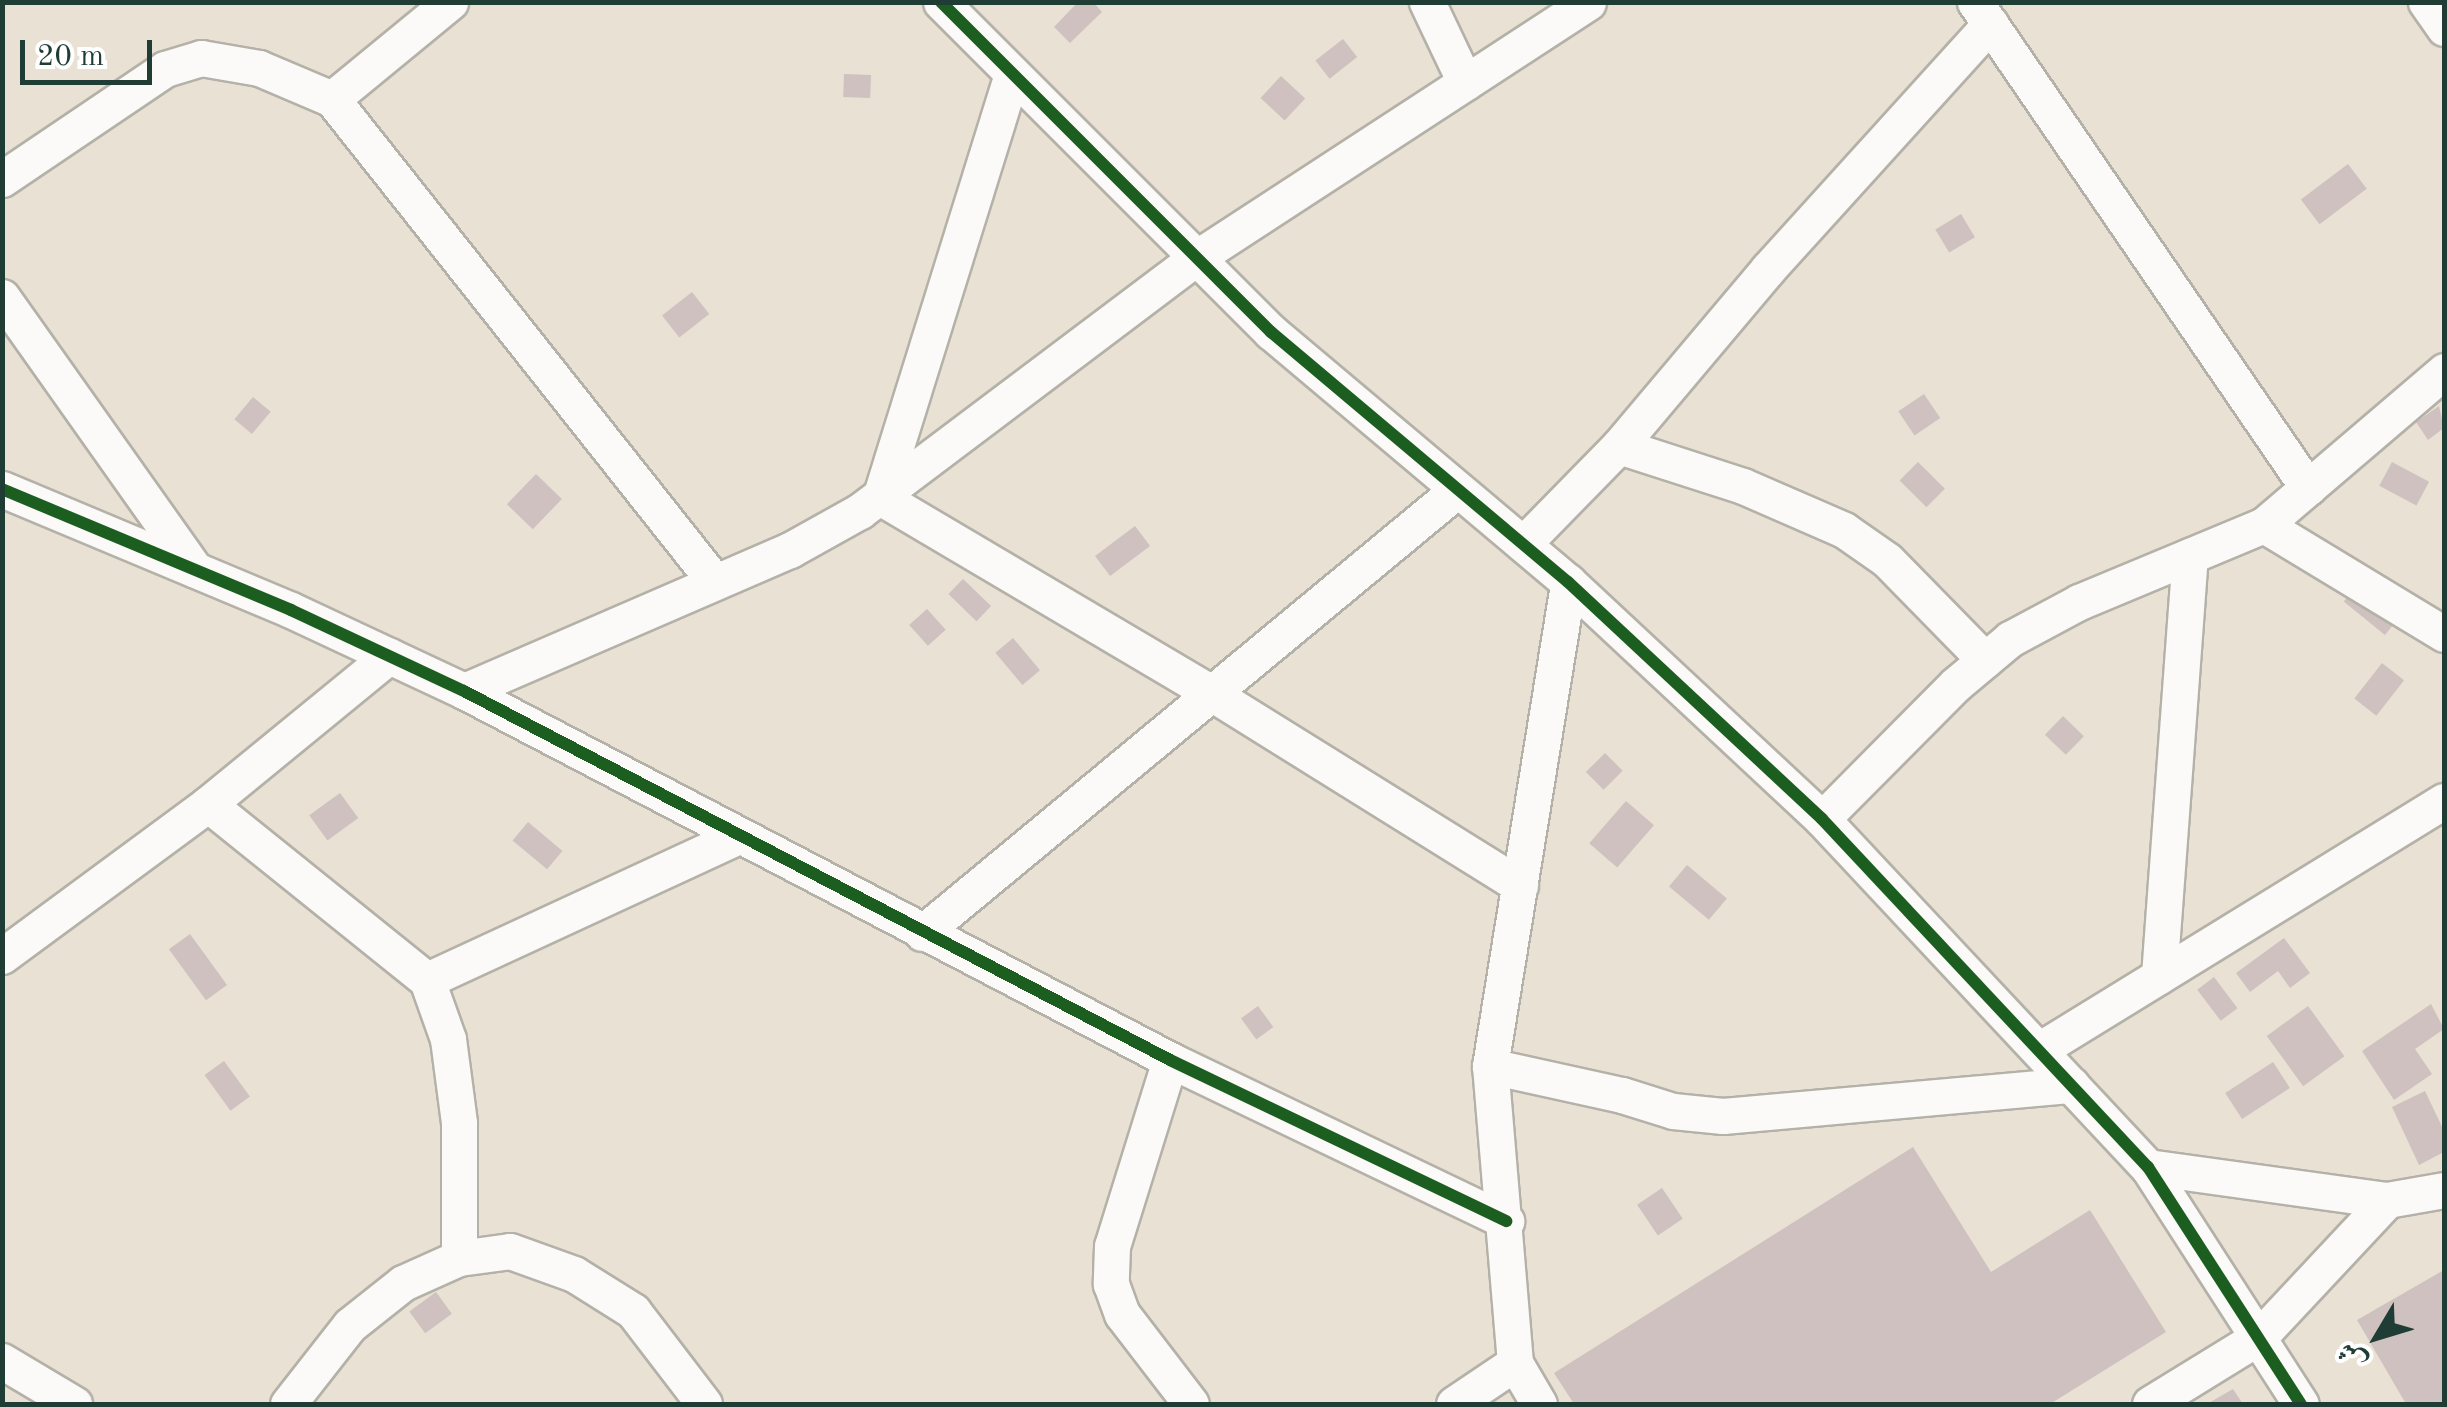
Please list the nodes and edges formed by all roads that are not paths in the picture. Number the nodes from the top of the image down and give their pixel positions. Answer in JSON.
{"nodes":[{"id":1,"x":450,"y":2,"type":"edge"},
{"id":2,"x":941,"y":2,"type":"edge"},
{"id":3,"x":1426,"y":2,"type":"edge"},
{"id":4,"x":1588,"y":2,"type":"edge"},
{"id":5,"x":2426,"y":2,"type":"edge"},
{"id":6,"x":1983,"y":13,"type":"edge"},
{"id":7,"x":2444,"y":28,"type":"edge"},
{"id":8,"x":1012,"y":74,"type":"junction"},
{"id":9,"x":1465,"y":82,"type":"junction"},
{"id":10,"x":332,"y":99,"type":"junction"},
{"id":11,"x":2,"y":178,"type":"edge"},
{"id":12,"x":1196,"y":258,"type":"junction"},
{"id":13,"x":2,"y":297,"type":"edge"},
{"id":14,"x":2444,"y":371,"type":"edge"},
{"id":15,"x":1619,"y":446,"type":"junction"},
{"id":16,"x":2308,"y":488,"type":"junction"},
{"id":17,"x":2,"y":489,"type":"edge"},
{"id":18,"x":1456,"y":491,"type":"junction"},
{"id":19,"x":880,"y":497,"type":"junction"},
{"id":20,"x":2264,"y":525,"type":"junction"},
{"id":21,"x":1523,"y":544,"type":"junction"},
{"id":22,"x":2190,"y":556,"type":"junction"},
{"id":23,"x":196,"y":570,"type":"junction"},
{"id":24,"x":715,"y":582,"type":"junction"},
{"id":25,"x":1568,"y":582,"type":"junction"},
{"id":26,"x":2444,"y":634,"type":"edge"},
{"id":27,"x":389,"y":656,"type":"junction"},
{"id":28,"x":1985,"y":660,"type":"junction"},
{"id":29,"x":464,"y":691,"type":"junction"},
{"id":30,"x":1211,"y":693,"type":"junction"},
{"id":31,"x":2444,"y":801,"type":"edge"},
{"id":32,"x":208,"y":804,"type":"junction"},
{"id":33,"x":1822,"y":819,"type":"junction"},
{"id":34,"x":738,"y":836,"type":"junction"},
{"id":35,"x":1520,"y":885,"type":"junction"},
{"id":36,"x":922,"y":933,"type":"junction"},
{"id":37,"x":2,"y":956,"type":"edge"},
{"id":38,"x":2159,"y":976,"type":"junction"},
{"id":39,"x":427,"y":980,"type":"junction"},
{"id":40,"x":2039,"y":1050,"type":"junction"},
{"id":41,"x":1170,"y":1060,"type":"junction"},
{"id":42,"x":1490,"y":1066,"type":"junction"},
{"id":43,"x":2072,"y":1085,"type":"junction"},
{"id":44,"x":2148,"y":1167,"type":"junction"},
{"id":45,"x":2444,"y":1190,"type":"edge"},
{"id":46,"x":2386,"y":1200,"type":"junction"},
{"id":47,"x":1506,"y":1220,"type":"junction"},
{"id":48,"x":459,"y":1258,"type":"junction"},
{"id":49,"x":2260,"y":1336,"type":"junction"},
{"id":50,"x":2,"y":1361,"type":"edge"},
{"id":51,"x":1515,"y":1362,"type":"junction"},
{"id":52,"x":74,"y":1404,"type":"edge"},
{"id":53,"x":288,"y":1404,"type":"edge"},
{"id":54,"x":704,"y":1404,"type":"edge"},
{"id":55,"x":1191,"y":1404,"type":"edge"},
{"id":56,"x":1454,"y":1404,"type":"edge"},
{"id":57,"x":1539,"y":1404,"type":"edge"},
{"id":58,"x":2150,"y":1404,"type":"edge"},
{"id":59,"x":2302,"y":1404,"type":"edge"}],
"edges":[{"from":1,"to":10,"type":"street"},
{"from":2,"to":8,"type":"street"},
{"from":3,"to":9,"type":"street"},
{"from":4,"to":9,"type":"street"},
{"from":5,"to":7,"type":"street"},
{"from":6,"to":15,"type":"street"},
{"from":6,"to":16,"type":"street"},
{"from":8,"to":12,"type":"street"},
{"from":8,"to":19,"type":"street"},
{"from":9,"to":12,"type":"street"},
{"from":10,"to":11,"type":"street"},
{"from":10,"to":24,"type":"street"},
{"from":12,"to":18,"type":"street"},
{"from":12,"to":19,"type":"street"},
{"from":13,"to":23,"type":"street"},
{"from":14,"to":16,"type":"street"},
{"from":15,"to":21,"type":"street"},
{"from":15,"to":28,"type":"street"},
{"from":16,"to":20,"type":"street"},
{"from":17,"to":23,"type":"street"},
{"from":18,"to":21,"type":"street"},
{"from":18,"to":30,"type":"street"},
{"from":19,"to":24,"type":"street"},
{"from":19,"to":30,"type":"street"},
{"from":20,"to":22,"type":"street"},
{"from":20,"to":26,"type":"street"},
{"from":21,"to":25,"type":"street"},
{"from":22,"to":28,"type":"street"},
{"from":22,"to":38,"type":"street"},
{"from":23,"to":27,"type":"street"},
{"from":24,"to":29,"type":"street"},
{"from":25,"to":33,"type":"street"},
{"from":25,"to":35,"type":"street"},
{"from":27,"to":29,"type":"street"},
{"from":27,"to":32,"type":"street"},
{"from":28,"to":33,"type":"street"},
{"from":29,"to":34,"type":"street"},
{"from":30,"to":35,"type":"street"},
{"from":30,"to":36,"type":"street"},
{"from":31,"to":38,"type":"street"},
{"from":32,"to":37,"type":"street"},
{"from":32,"to":39,"type":"street"},
{"from":33,"to":40,"type":"street"},
{"from":34,"to":36,"type":"street"},
{"from":34,"to":39,"type":"street"},
{"from":35,"to":42,"type":"street"},
{"from":36,"to":41,"type":"street"},
{"from":38,"to":40,"type":"street"},
{"from":39,"to":48,"type":"street"},
{"from":40,"to":43,"type":"street"},
{"from":41,"to":47,"type":"street"},
{"from":41,"to":55,"type":"street"},
{"from":42,"to":43,"type":"street"},
{"from":42,"to":47,"type":"street"},
{"from":43,"to":44,"type":"street"},
{"from":44,"to":46,"type":"street"},
{"from":44,"to":49,"type":"street"},
{"from":45,"to":46,"type":"street"},
{"from":46,"to":49,"type":"street"},
{"from":47,"to":51,"type":"street"},
{"from":48,"to":53,"type":"street"},
{"from":48,"to":54,"type":"street"},
{"from":49,"to":58,"type":"street"},
{"from":49,"to":59,"type":"street"},
{"from":50,"to":52,"type":"street"},
{"from":51,"to":56,"type":"street"},
{"from":51,"to":57,"type":"street"}]}
